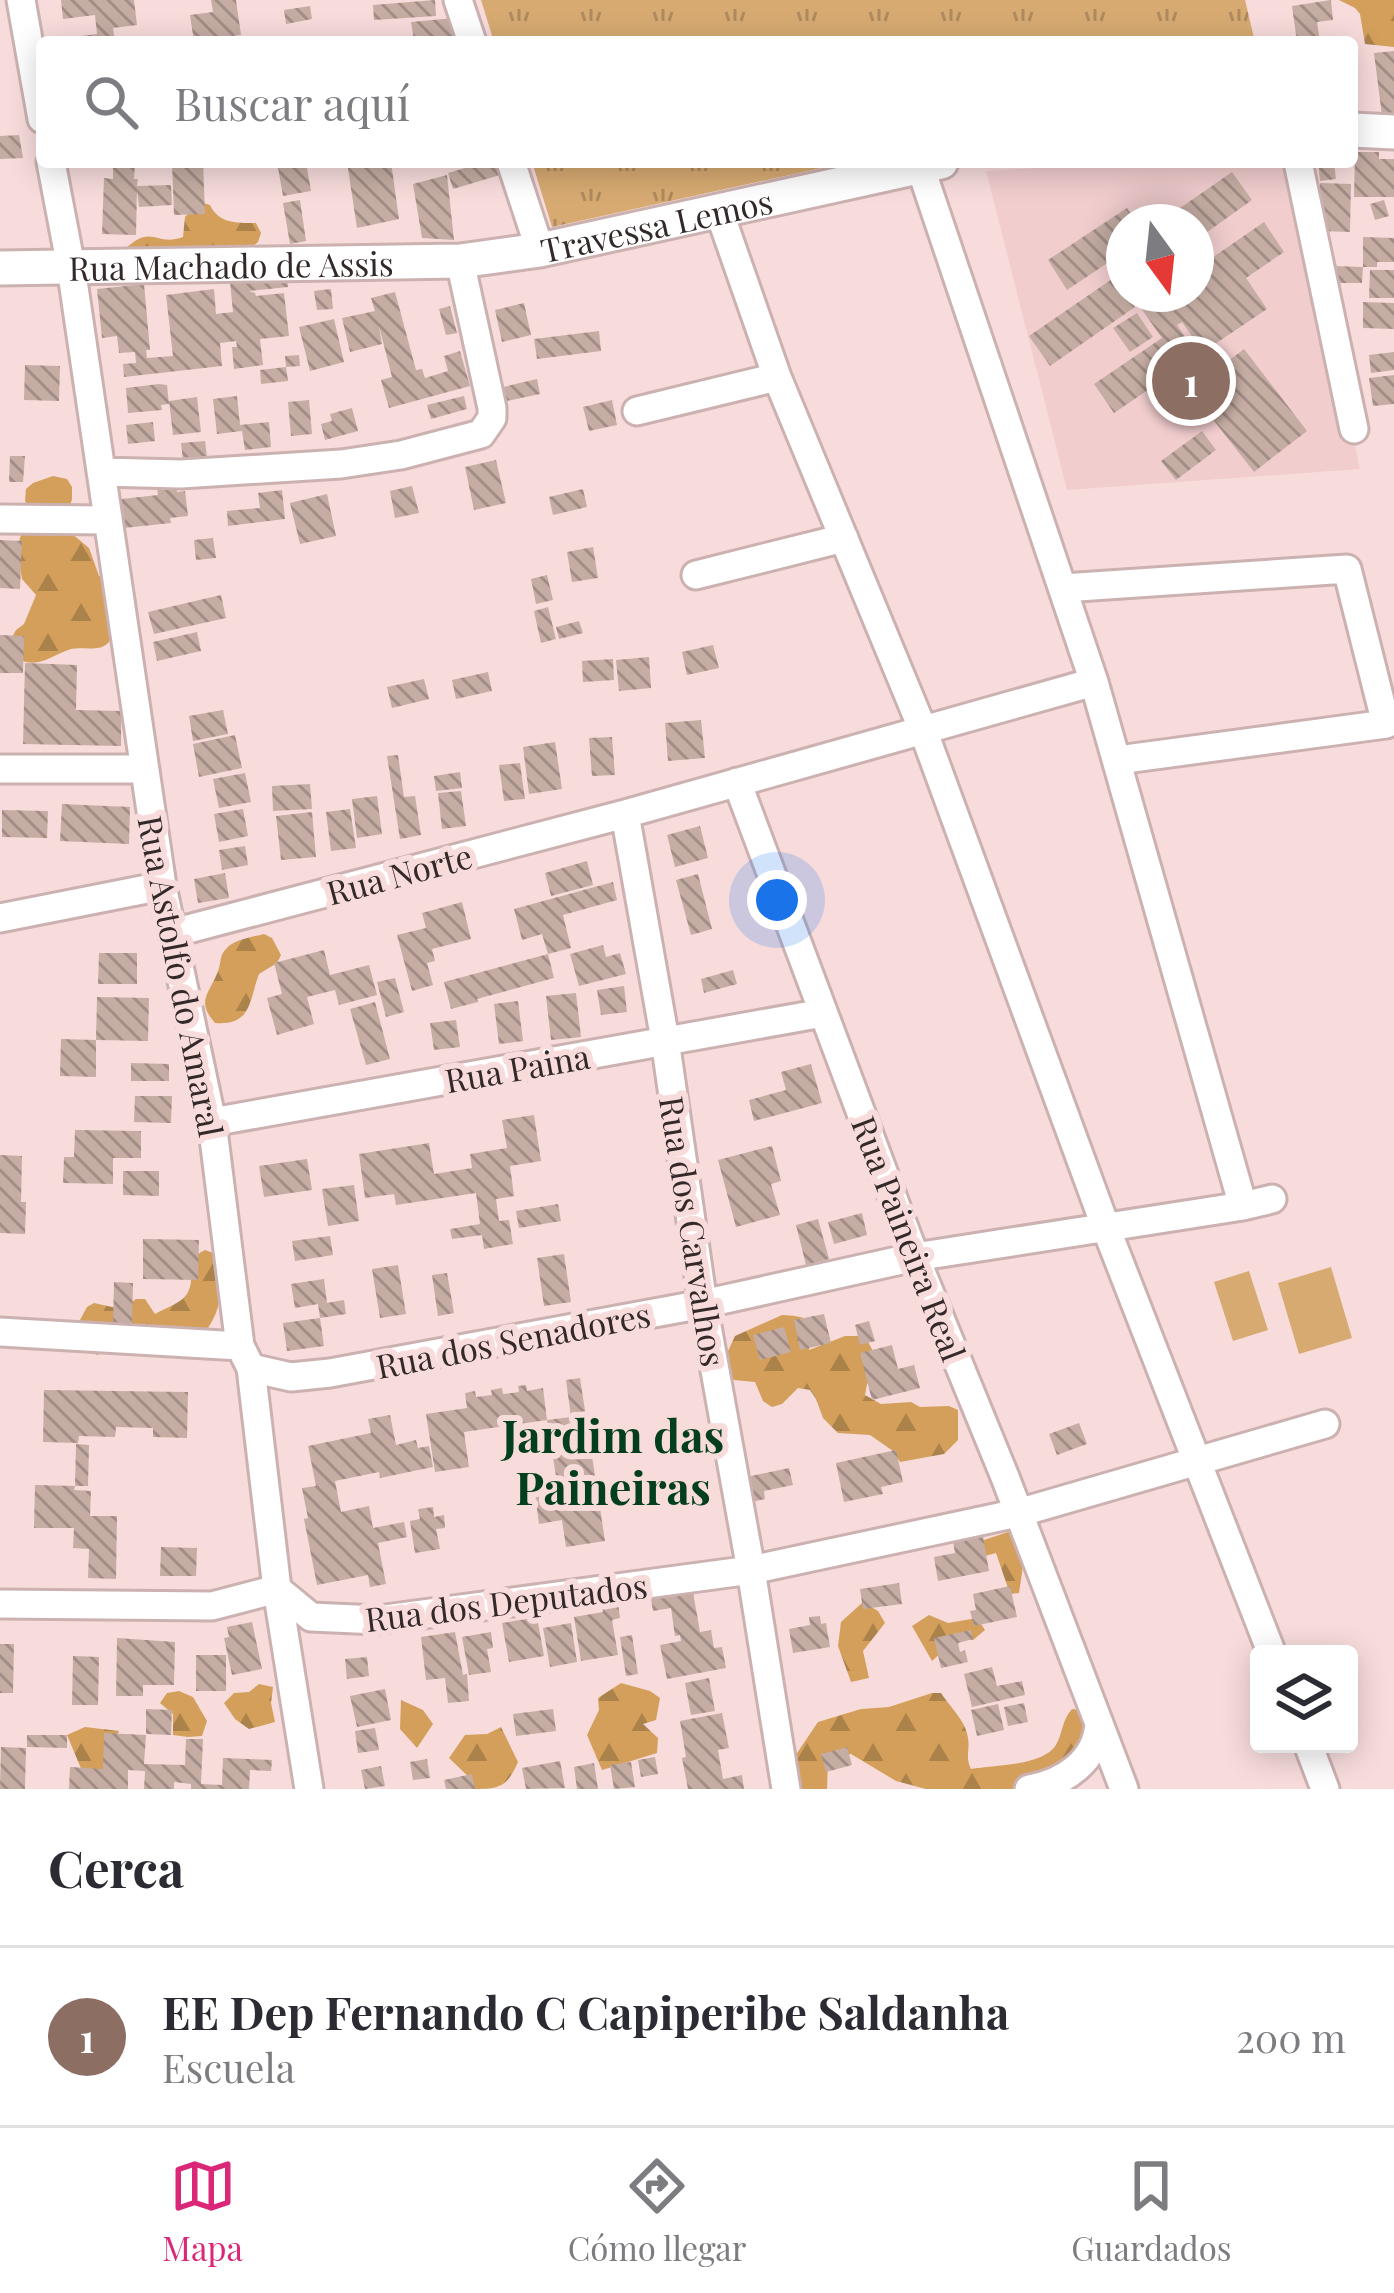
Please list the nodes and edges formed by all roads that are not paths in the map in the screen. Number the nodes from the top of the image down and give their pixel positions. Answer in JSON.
{"nodes":[{"id":1,"x":458,"y":0,"type":"edge"},
{"id":2,"x":15,"y":16,"type":"edge"},
{"id":3,"x":470,"y":36,"type":"edge"},
{"id":4,"x":36,"y":95,"type":"edge"},
{"id":5,"x":1358,"y":130,"type":"edge"},
{"id":6,"x":1394,"y":131,"type":"edge"},
{"id":7,"x":52,"y":168,"type":"edge"},
{"id":8,"x":514,"y":168,"type":"edge"},
{"id":9,"x":913,"y":168,"type":"edge"},
{"id":10,"x":932,"y":168,"type":"edge"},
{"id":11,"x":1299,"y":168,"type":"edge"},
{"id":12,"x":719,"y":211,"type":"junction"},
{"id":13,"x":540,"y":250,"type":"junction"},
{"id":14,"x":460,"y":261,"type":"junction"},
{"id":15,"x":71,"y":267,"type":"junction"},
{"id":16,"x":0,"y":268,"type":"edge"},
{"id":17,"x":777,"y":377,"type":"junction"},
{"id":18,"x":637,"y":411,"type":"dead end"},
{"id":19,"x":1354,"y":429,"type":"dead end"},
{"id":20,"x":101,"y":472,"type":"junction"},
{"id":21,"x":0,"y":518,"type":"edge"},
{"id":22,"x":108,"y":520,"type":"junction"},
{"id":23,"x":844,"y":538,"type":"junction"},
{"id":24,"x":696,"y":575,"type":"dead end"},
{"id":25,"x":1063,"y":588,"type":"junction"},
{"id":26,"x":1094,"y":682,"type":"junction"},
{"id":27,"x":923,"y":730,"type":"junction"},
{"id":28,"x":1118,"y":760,"type":"junction"},
{"id":29,"x":0,"y":769,"type":"edge"},
{"id":30,"x":145,"y":769,"type":"junction"},
{"id":31,"x":736,"y":782,"type":"junction"},
{"id":32,"x":625,"y":814,"type":"junction"},
{"id":33,"x":162,"y":886,"type":"junction"},
{"id":34,"x":0,"y":918,"type":"edge"},
{"id":35,"x":173,"y":932,"type":"junction"},
{"id":36,"x":823,"y":1013,"type":"junction"},
{"id":37,"x":664,"y":1040,"type":"junction"},
{"id":38,"x":212,"y":1122,"type":"junction"},
{"id":39,"x":1272,"y":1198,"type":"dead end"},
{"id":40,"x":1243,"y":1206,"type":"junction"},
{"id":41,"x":1106,"y":1228,"type":"junction"},
{"id":42,"x":915,"y":1257,"type":"junction"},
{"id":43,"x":703,"y":1304,"type":"junction"},
{"id":44,"x":0,"y":1332,"type":"edge"},
{"id":45,"x":246,"y":1356,"type":"junction"},
{"id":46,"x":1325,"y":1424,"type":"dead end"},
{"id":47,"x":1198,"y":1462,"type":"junction"},
{"id":48,"x":1018,"y":1514,"type":"junction"},
{"id":49,"x":751,"y":1570,"type":"junction"},
{"id":50,"x":277,"y":1588,"type":"junction"},
{"id":51,"x":0,"y":1604,"type":"edge"},
{"id":52,"x":1269,"y":1645,"type":"edge"},
{"id":53,"x":1099,"y":1723,"type":"junction"},
{"id":54,"x":1311,"y":1753,"type":"edge"},
{"id":55,"x":1040,"y":1787,"type":"edge"},
{"id":56,"x":309,"y":1789,"type":"edge"},
{"id":57,"x":786,"y":1789,"type":"edge"},
{"id":58,"x":1124,"y":1789,"type":"edge"},
{"id":59,"x":1325,"y":1789,"type":"edge"}],
"edges":[{"from":1,"to":3,"type":"street"},
{"from":2,"to":4,"type":"street"},
{"from":5,"to":6,"type":"street"},
{"from":7,"to":15,"type":"street","name":"Rua Astolfo do Amaral"},
{"from":8,"to":13,"type":"street"},
{"from":9,"to":12,"type":"street","name":"Travessa Lemos"},
{"from":10,"to":25,"type":"street"},
{"from":11,"to":19,"type":"street"},
{"from":12,"to":13,"type":"street","name":"Travessa Lemos"},
{"from":12,"to":17,"type":"street"},
{"from":13,"to":14,"type":"street","name":"Travessa Lemos"},
{"from":14,"to":15,"type":"street","name":"Rua Machado de Assis"},
{"from":14,"to":20,"type":"street"},
{"from":15,"to":16,"type":"street","name":"Rua Machado de Assis"},
{"from":15,"to":20,"type":"street","name":"Rua Astolfo do Amaral"},
{"from":17,"to":18,"type":"street"},
{"from":17,"to":23,"type":"street"},
{"from":20,"to":22,"type":"street","name":"Rua Astolfo do Amaral"},
{"from":21,"to":22,"type":"street"},
{"from":22,"to":30,"type":"street","name":"Rua Astolfo do Amaral"},
{"from":23,"to":24,"type":"street"},
{"from":23,"to":27,"type":"street"},
{"from":25,"to":26,"type":"street"},
{"from":25,"to":28,"type":"street"},
{"from":26,"to":27,"type":"street"},
{"from":26,"to":28,"type":"street"},
{"from":27,"to":31,"type":"street"},
{"from":27,"to":41,"type":"street"},
{"from":28,"to":40,"type":"street"},
{"from":29,"to":30,"type":"street"},
{"from":30,"to":33,"type":"street","name":"Rua Astolfo do Amaral"},
{"from":31,"to":32,"type":"street"},
{"from":31,"to":36,"type":"street","name":"Rua Paineira Real"},
{"from":32,"to":35,"type":"street","name":"Rua Norte"},
{"from":32,"to":37,"type":"street","name":"Rua dos Carvalhos"},
{"from":33,"to":34,"type":"street"},
{"from":33,"to":35,"type":"street","name":"Rua Astolfo do Amaral"},
{"from":35,"to":38,"type":"street","name":"Rua Astolfo do Amaral"},
{"from":36,"to":37,"type":"street","name":"Rua Paina"},
{"from":36,"to":42,"type":"street","name":"Rua Paineira Real"},
{"from":37,"to":38,"type":"street","name":"Rua Paina"},
{"from":37,"to":43,"type":"street","name":"Rua dos Carvalhos"},
{"from":38,"to":45,"type":"street","name":"Rua Astolfo do Amaral"},
{"from":39,"to":40,"type":"street","name":"Rua dos Senadores"},
{"from":40,"to":41,"type":"street","name":"Rua dos Senadores"},
{"from":41,"to":42,"type":"street","name":"Rua dos Senadores"},
{"from":41,"to":47,"type":"street"},
{"from":42,"to":43,"type":"street","name":"Rua dos Senadores"},
{"from":42,"to":48,"type":"street","name":"Rua Paineira Real"},
{"from":43,"to":45,"type":"street","name":"Rua dos Senadores"},
{"from":43,"to":49,"type":"street","name":"Rua dos Carvalhos"},
{"from":44,"to":45,"type":"street","name":"Rua dos Senadores"},
{"from":45,"to":50,"type":"street","name":"Rua Astolfo do Amaral"},
{"from":46,"to":47,"type":"street","name":"Rua dos Deputados"},
{"from":47,"to":48,"type":"street","name":"Rua dos Deputados"},
{"from":47,"to":52,"type":"street"},
{"from":48,"to":49,"type":"street","name":"Rua dos Deputados"},
{"from":48,"to":53,"type":"street","name":"Rua Paineira Real"},
{"from":49,"to":50,"type":"street","name":"Rua dos Deputados"},
{"from":49,"to":57,"type":"street","name":"Rua dos Carvalhos"},
{"from":50,"to":51,"type":"street"},
{"from":50,"to":56,"type":"street","name":"Rua Astolfo do Amaral"},
{"from":53,"to":55,"type":"street"},
{"from":53,"to":58,"type":"street","name":"Rua Paineira Real"},
{"from":54,"to":59,"type":"street"}]}
